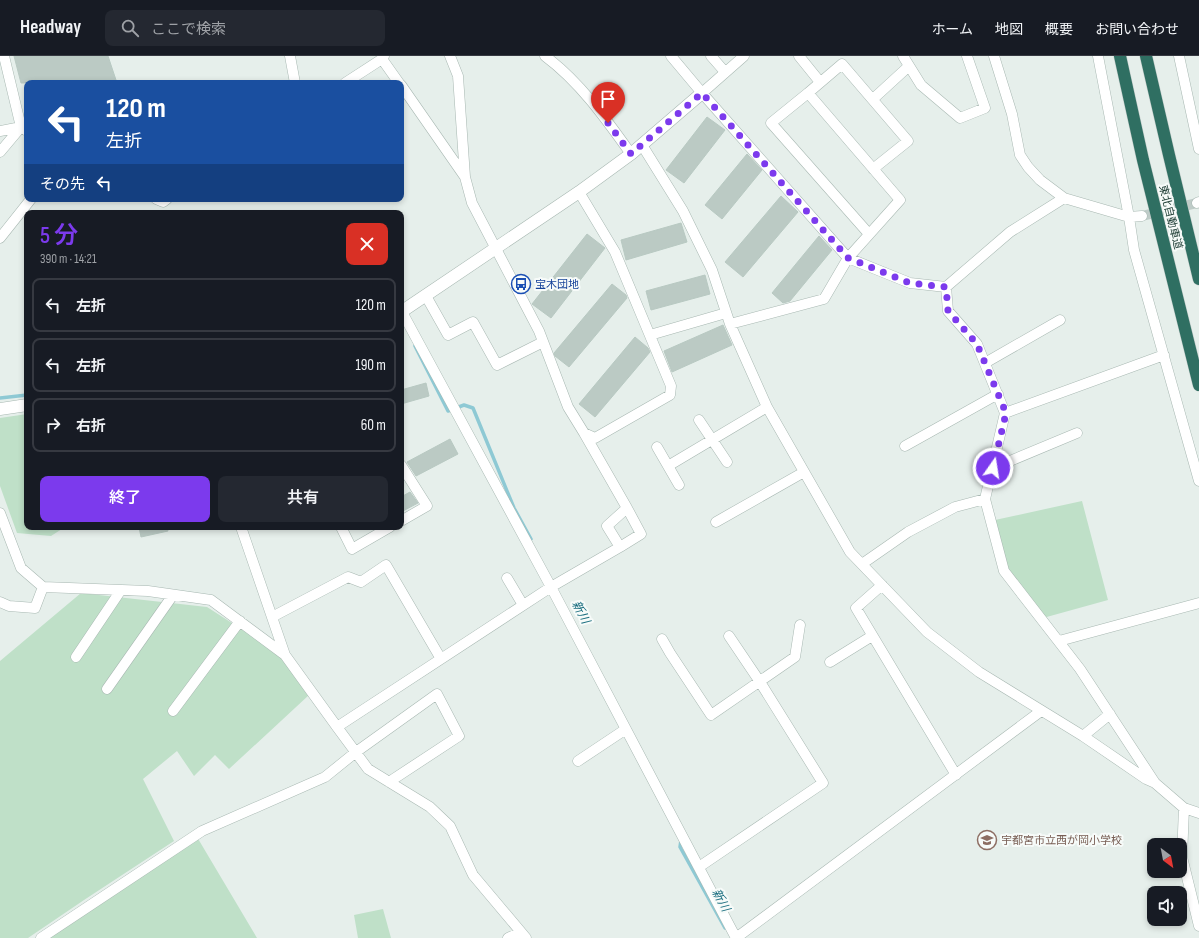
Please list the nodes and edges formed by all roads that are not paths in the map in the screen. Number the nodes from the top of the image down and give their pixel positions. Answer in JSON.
{"nodes":[{"id":1,"x":4,"y":56,"type":"edge"},
{"id":2,"x":290,"y":56,"type":"edge"},
{"id":3,"x":450,"y":56,"type":"edge"},
{"id":4,"x":545,"y":56,"type":"edge"},
{"id":5,"x":671,"y":56,"type":"edge"},
{"id":6,"x":711,"y":56,"type":"edge"},
{"id":7,"x":744,"y":56,"type":"edge"},
{"id":8,"x":798,"y":56,"type":"edge"},
{"id":9,"x":903,"y":56,"type":"edge"},
{"id":10,"x":967,"y":56,"type":"edge"},
{"id":11,"x":994,"y":56,"type":"edge"},
{"id":12,"x":1098,"y":56,"type":"edge"},
{"id":13,"x":1120,"y":56,"type":"edge"},
{"id":14,"x":1146,"y":56,"type":"edge"},
{"id":15,"x":1179,"y":56,"type":"edge"},
{"id":16,"x":383,"y":57,"type":"edge"},
{"id":17,"x":909,"y":66,"type":"junction"},
{"id":18,"x":725,"y":72,"type":"junction"},
{"id":19,"x":294,"y":80,"type":"edge"},
{"id":20,"x":349,"y":80,"type":"edge"},
{"id":21,"x":397,"y":80,"type":"edge"},
{"id":22,"x":820,"y":82,"type":"junction"},
{"id":23,"x":404,"y":90,"type":"edge"},
{"id":24,"x":702,"y":93,"type":"junction"},
{"id":25,"x":808,"y":93,"type":"junction"},
{"id":26,"x":873,"y":99,"type":"junction"},
{"id":27,"x":24,"y":129,"type":"edge"},
{"id":28,"x":0,"y":131,"type":"edge"},
{"id":29,"x":642,"y":145,"type":"junction"},
{"id":30,"x":1199,"y":149,"type":"edge"},
{"id":31,"x":0,"y":152,"type":"edge"},
{"id":32,"x":631,"y":154,"type":"junction"},
{"id":33,"x":873,"y":169,"type":"junction"},
{"id":34,"x":465,"y":177,"type":"junction"},
{"id":35,"x":579,"y":192,"type":"junction"},
{"id":36,"x":1064,"y":198,"type":"junction"},
{"id":37,"x":29,"y":202,"type":"edge"},
{"id":38,"x":1129,"y":216,"type":"junction"},
{"id":39,"x":1142,"y":216,"type":"tunnel mouth"},
{"id":40,"x":869,"y":234,"type":"junction"},
{"id":41,"x":0,"y":238,"type":"edge"},
{"id":42,"x":496,"y":249,"type":"junction"},
{"id":43,"x":848,"y":258,"type":"junction"},
{"id":44,"x":1199,"y":279,"type":"edge"},
{"id":45,"x":946,"y":287,"type":"junction"},
{"id":46,"x":426,"y":296,"type":"junction"},
{"id":47,"x":404,"y":310,"type":"edge"},
{"id":48,"x":726,"y":313,"type":"junction"},
{"id":49,"x":404,"y":318,"type":"edge"},
{"id":50,"x":1060,"y":320,"type":"dead end"},
{"id":51,"x":730,"y":324,"type":"junction"},
{"id":52,"x":650,"y":335,"type":"junction"},
{"id":53,"x":543,"y":342,"type":"junction"},
{"id":54,"x":1164,"y":355,"type":"junction"},
{"id":55,"x":985,"y":363,"type":"junction"},
{"id":56,"x":1199,"y":384,"type":"edge"},
{"id":57,"x":998,"y":394,"type":"junction"},
{"id":58,"x":24,"y":405,"type":"edge"},
{"id":59,"x":768,"y":407,"type":"junction"},
{"id":60,"x":0,"y":409,"type":"edge"},
{"id":61,"x":1006,"y":413,"type":"junction"},
{"id":62,"x":699,"y":420,"type":"dead end"},
{"id":63,"x":584,"y":433,"type":"junction"},
{"id":64,"x":1077,"y":433,"type":"dead end"},
{"id":65,"x":711,"y":440,"type":"junction"},
{"id":66,"x":905,"y":446,"type":"dead end"},
{"id":67,"x":657,"y":447,"type":"dead end"},
{"id":68,"x":727,"y":462,"type":"dead end"},
{"id":69,"x":668,"y":466,"type":"junction"},
{"id":70,"x":993,"y":468,"type":"junction"},
{"id":71,"x":404,"y":470,"type":"edge"},
{"id":72,"x":804,"y":472,"type":"junction"},
{"id":73,"x":1199,"y":481,"type":"edge"},
{"id":74,"x":679,"y":485,"type":"dead end"},
{"id":75,"x":985,"y":499,"type":"junction"},
{"id":76,"x":626,"y":508,"type":"junction"},
{"id":77,"x":0,"y":513,"type":"edge"},
{"id":78,"x":404,"y":519,"type":"edge"},
{"id":79,"x":716,"y":522,"type":"dead end"},
{"id":80,"x":242,"y":530,"type":"edge"},
{"id":81,"x":342,"y":530,"type":"edge"},
{"id":82,"x":385,"y":530,"type":"edge"},
{"id":83,"x":620,"y":547,"type":"junction"},
{"id":84,"x":862,"y":564,"type":"junction"},
{"id":85,"x":507,"y":578,"type":"dead end"},
{"id":86,"x":882,"y":585,"type":"junction"},
{"id":87,"x":43,"y":586,"type":"junction"},
{"id":88,"x":551,"y":587,"type":"junction"},
{"id":89,"x":121,"y":590,"type":"junction"},
{"id":90,"x":173,"y":595,"type":"junction"},
{"id":91,"x":0,"y":602,"type":"edge"},
{"id":92,"x":1199,"y":603,"type":"edge"},
{"id":93,"x":523,"y":605,"type":"junction"},
{"id":94,"x":272,"y":617,"type":"junction"},
{"id":95,"x":240,"y":622,"type":"junction"},
{"id":96,"x":800,"y":625,"type":"dead end"},
{"id":97,"x":729,"y":636,"type":"dead end"},
{"id":98,"x":872,"y":636,"type":"junction"},
{"id":99,"x":662,"y":638,"type":"dead end"},
{"id":100,"x":1059,"y":641,"type":"junction"},
{"id":101,"x":285,"y":655,"type":"junction"},
{"id":102,"x":76,"y":658,"type":"dead end"},
{"id":103,"x":441,"y":659,"type":"junction"},
{"id":104,"x":830,"y":662,"type":"dead end"},
{"id":105,"x":760,"y":682,"type":"junction"},
{"id":106,"x":107,"y":689,"type":"dead end"},
{"id":107,"x":173,"y":711,"type":"dead end"},
{"id":108,"x":1041,"y":711,"type":"junction"},
{"id":109,"x":1110,"y":714,"type":"junction"},
{"id":110,"x":337,"y":727,"type":"junction"},
{"id":111,"x":626,"y":729,"type":"junction"},
{"id":112,"x":1083,"y":736,"type":"junction"},
{"id":113,"x":356,"y":752,"type":"junction"},
{"id":114,"x":578,"y":760,"type":"dead end"},
{"id":115,"x":956,"y":774,"type":"junction"},
{"id":116,"x":389,"y":782,"type":"junction"},
{"id":117,"x":1155,"y":783,"type":"junction"},
{"id":118,"x":1184,"y":808,"type":"junction"},
{"id":119,"x":1199,"y":813,"type":"edge"},
{"id":120,"x":699,"y":867,"type":"junction"},
{"id":121,"x":1199,"y":926,"type":"edge"},
{"id":122,"x":524,"y":935,"type":"edge"},
{"id":123,"x":41,"y":938,"type":"edge"},
{"id":124,"x":508,"y":938,"type":"edge"},
{"id":125,"x":736,"y":938,"type":"edge"}],
"edges":[{"from":1,"to":27,"type":"street"},
{"from":2,"to":19,"type":"street"},
{"from":3,"to":34,"type":"street"},
{"from":4,"to":32,"type":"street"},
{"from":5,"to":24,"type":"street"},
{"from":6,"to":18,"type":"street"},
{"from":7,"to":18,"type":"street"},
{"from":8,"to":22,"type":"street"},
{"from":9,"to":17,"type":"street"},
{"from":10,"to":17,"type":"street"},
{"from":11,"to":36,"type":"street"},
{"from":12,"to":38,"type":"street"},
{"from":13,"to":56,"type":"highway","name":"東北自動車道"},
{"from":14,"to":44,"type":"highway","name":"東北自動車道"},
{"from":15,"to":30,"type":"street"},
{"from":16,"to":20,"type":"street"},
{"from":16,"to":21,"type":"street"},
{"from":17,"to":26,"type":"street"},
{"from":18,"to":24,"type":"street"},
{"from":22,"to":25,"type":"street"},
{"from":22,"to":26,"type":"street"},
{"from":23,"to":34,"type":"street"},
{"from":24,"to":29,"type":"street"},
{"from":24,"to":43,"type":"street"},
{"from":25,"to":33,"type":"street"},
{"from":25,"to":40,"type":"street"},
{"from":26,"to":33,"type":"street"},
{"from":27,"to":28,"type":"street"},
{"from":27,"to":31,"type":"street"},
{"from":29,"to":32,"type":"street"},
{"from":29,"to":48,"type":"street"},
{"from":32,"to":35,"type":"street"},
{"from":33,"to":40,"type":"street"},
{"from":34,"to":42,"type":"street"},
{"from":35,"to":42,"type":"street"},
{"from":35,"to":52,"type":"street"},
{"from":36,"to":38,"type":"street"},
{"from":36,"to":45,"type":"street"},
{"from":37,"to":41,"type":"street"},
{"from":38,"to":39,"type":"street"},
{"from":38,"to":54,"type":"street"},
{"from":40,"to":43,"type":"street"},
{"from":42,"to":46,"type":"street"},
{"from":42,"to":53,"type":"street"},
{"from":43,"to":45,"type":"street"},
{"from":43,"to":51,"type":"street"},
{"from":45,"to":55,"type":"street"},
{"from":46,"to":47,"type":"street"},
{"from":46,"to":53,"type":"street"},
{"from":48,"to":51,"type":"street"},
{"from":48,"to":52,"type":"street"},
{"from":49,"to":88,"type":"street"},
{"from":50,"to":55,"type":"street"},
{"from":51,"to":59,"type":"street"},
{"from":52,"to":63,"type":"street"},
{"from":53,"to":63,"type":"street"},
{"from":54,"to":61,"type":"street"},
{"from":54,"to":73,"type":"street"},
{"from":55,"to":57,"type":"street"},
{"from":57,"to":61,"type":"street"},
{"from":57,"to":66,"type":"street"},
{"from":58,"to":60,"type":"street"},
{"from":59,"to":65,"type":"street"},
{"from":59,"to":72,"type":"street"},
{"from":61,"to":70,"type":"street"},
{"from":62,"to":65,"type":"street"},
{"from":63,"to":76,"type":"street"},
{"from":64,"to":70,"type":"street"},
{"from":65,"to":68,"type":"street"},
{"from":65,"to":69,"type":"street"},
{"from":67,"to":69,"type":"street"},
{"from":69,"to":74,"type":"street"},
{"from":70,"to":75,"type":"street"},
{"from":71,"to":78,"type":"street"},
{"from":72,"to":79,"type":"street"},
{"from":72,"to":84,"type":"street"},
{"from":75,"to":84,"type":"street"},
{"from":75,"to":100,"type":"street"},
{"from":76,"to":83,"type":"street"},
{"from":76,"to":83,"type":"street"},
{"from":77,"to":87,"type":"street"},
{"from":80,"to":94,"type":"street"},
{"from":81,"to":82,"type":"street"},
{"from":83,"to":88,"type":"street"},
{"from":84,"to":86,"type":"street"},
{"from":85,"to":93,"type":"street"},
{"from":86,"to":98,"type":"street"},
{"from":86,"to":108,"type":"street"},
{"from":87,"to":89,"type":"street"},
{"from":87,"to":91,"type":"street"},
{"from":88,"to":93,"type":"street"},
{"from":88,"to":111,"type":"street"},
{"from":89,"to":90,"type":"street"},
{"from":89,"to":102,"type":"street"},
{"from":90,"to":95,"type":"street"},
{"from":90,"to":106,"type":"street"},
{"from":92,"to":100,"type":"street"},
{"from":93,"to":103,"type":"street"},
{"from":94,"to":101,"type":"street"},
{"from":94,"to":103,"type":"street"},
{"from":95,"to":101,"type":"street"},
{"from":95,"to":107,"type":"street"},
{"from":96,"to":105,"type":"street"},
{"from":97,"to":105,"type":"street"},
{"from":98,"to":104,"type":"street"},
{"from":98,"to":115,"type":"street"},
{"from":99,"to":105,"type":"street"},
{"from":100,"to":109,"type":"street"},
{"from":101,"to":110,"type":"street"},
{"from":103,"to":110,"type":"street"},
{"from":105,"to":120,"type":"street"},
{"from":108,"to":112,"type":"street"},
{"from":108,"to":115,"type":"street"},
{"from":109,"to":112,"type":"street"},
{"from":109,"to":117,"type":"street"},
{"from":110,"to":113,"type":"street"},
{"from":111,"to":114,"type":"street"},
{"from":111,"to":120,"type":"street"},
{"from":112,"to":117,"type":"street"},
{"from":113,"to":116,"type":"street"},
{"from":113,"to":116,"type":"street"},
{"from":113,"to":123,"type":"street"},
{"from":115,"to":125,"type":"street"},
{"from":116,"to":122,"type":"street"},
{"from":117,"to":118,"type":"street"},
{"from":118,"to":119,"type":"street"},
{"from":118,"to":121,"type":"street"},
{"from":120,"to":125,"type":"street"},
{"from":122,"to":124,"type":"street"}]}
